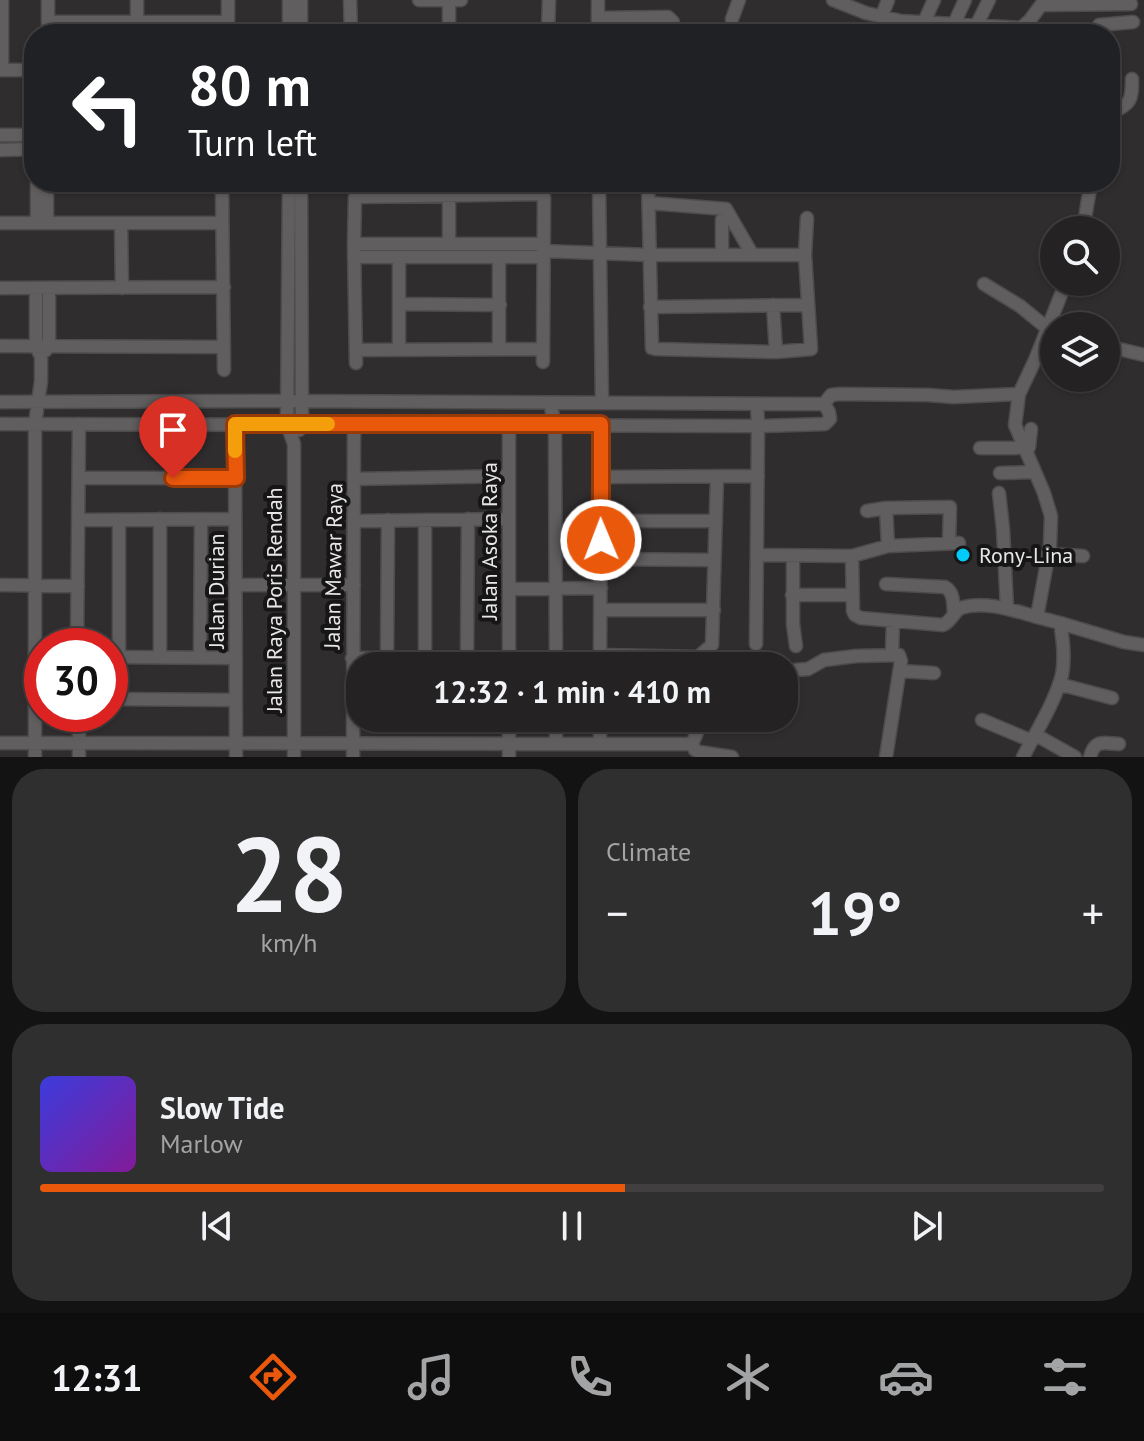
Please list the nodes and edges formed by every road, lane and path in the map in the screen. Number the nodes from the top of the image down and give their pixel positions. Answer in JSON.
{"nodes":[{"id":1,"x":2,"y":0,"type":"edge"},
{"id":2,"x":48,"y":0,"type":"edge"},
{"id":3,"x":137,"y":0,"type":"edge"},
{"id":4,"x":228,"y":0,"type":"edge"},
{"id":5,"x":289,"y":0,"type":"edge"},
{"id":6,"x":301,"y":0,"type":"edge"},
{"id":7,"x":350,"y":0,"type":"edge"},
{"id":8,"x":419,"y":0,"type":"edge"},
{"id":9,"x":449,"y":0,"type":"edge"},
{"id":10,"x":461,"y":0,"type":"edge"},
{"id":11,"x":549,"y":0,"type":"edge"},
{"id":12,"x":739,"y":0,"type":"edge"},
{"id":13,"x":835,"y":0,"type":"edge"},
{"id":14,"x":888,"y":0,"type":"edge"},
{"id":15,"x":934,"y":0,"type":"edge"},
{"id":16,"x":965,"y":0,"type":"edge"},
{"id":17,"x":989,"y":0,"type":"edge"},
{"id":18,"x":598,"y":2,"type":"dead end"},
{"id":19,"x":1098,"y":2,"type":"edge"},
{"id":20,"x":1131,"y":4,"type":"dead end"},
{"id":21,"x":598,"y":18,"type":"junction"},
{"id":22,"x":881,"y":18,"type":"junction"},
{"id":23,"x":732,"y":19,"type":"dead end"},
{"id":24,"x":1,"y":22,"type":"edge"},
{"id":25,"x":924,"y":22,"type":"junction"},
{"id":26,"x":1133,"y":22,"type":"dead end"},
{"id":27,"x":48,"y":24,"type":"edge"},
{"id":28,"x":137,"y":24,"type":"edge"},
{"id":29,"x":228,"y":24,"type":"edge"},
{"id":30,"x":289,"y":24,"type":"edge"},
{"id":31,"x":301,"y":24,"type":"edge"},
{"id":32,"x":351,"y":24,"type":"edge"},
{"id":33,"x":449,"y":24,"type":"edge"},
{"id":34,"x":548,"y":24,"type":"edge"},
{"id":35,"x":598,"y":24,"type":"edge"},
{"id":36,"x":673,"y":24,"type":"edge"},
{"id":37,"x":894,"y":24,"type":"edge"},
{"id":38,"x":914,"y":24,"type":"edge"},
{"id":39,"x":954,"y":24,"type":"joint"},
{"id":40,"x":977,"y":24,"type":"edge"},
{"id":41,"x":1029,"y":24,"type":"edge"},
{"id":42,"x":1099,"y":24,"type":"edge"},
{"id":43,"x":1120,"y":25,"type":"edge"},
{"id":44,"x":1,"y":70,"type":"edge"},
{"id":45,"x":24,"y":70,"type":"edge"},
{"id":46,"x":1132,"y":79,"type":"dead end"},
{"id":47,"x":1120,"y":108,"type":"edge"},
{"id":48,"x":0,"y":135,"type":"edge"},
{"id":49,"x":24,"y":135,"type":"edge"},
{"id":50,"x":24,"y":149,"type":"edge"},
{"id":51,"x":0,"y":150,"type":"edge"},
{"id":52,"x":38,"y":192,"type":"edge"},
{"id":53,"x":46,"y":192,"type":"edge"},
{"id":54,"x":222,"y":192,"type":"edge"},
{"id":55,"x":289,"y":192,"type":"edge"},
{"id":56,"x":301,"y":192,"type":"edge"},
{"id":57,"x":402,"y":192,"type":"edge"},
{"id":58,"x":449,"y":192,"type":"edge"},
{"id":59,"x":502,"y":192,"type":"edge"},
{"id":60,"x":599,"y":192,"type":"edge"},
{"id":61,"x":648,"y":192,"type":"edge"},
{"id":62,"x":1089,"y":192,"type":"edge"},
{"id":63,"x":649,"y":203,"type":"junction"},
{"id":64,"x":726,"y":209,"type":"junction"},
{"id":65,"x":1085,"y":216,"type":"edge"},
{"id":66,"x":807,"y":218,"type":"dead end"},
{"id":67,"x":0,"y":223,"type":"edge"},
{"id":68,"x":42,"y":223,"type":"junction"},
{"id":69,"x":121,"y":223,"type":"junction"},
{"id":70,"x":222,"y":223,"type":"junction"},
{"id":71,"x":449,"y":243,"type":"junction"},
{"id":72,"x":354,"y":250,"type":"junction"},
{"id":73,"x":543,"y":251,"type":"junction"},
{"id":74,"x":600,"y":253,"type":"junction"},
{"id":75,"x":722,"y":254,"type":"junction"},
{"id":76,"x":752,"y":254,"type":"junction"},
{"id":77,"x":650,"y":255,"type":"junction"},
{"id":78,"x":805,"y":255,"type":"junction"},
{"id":79,"x":399,"y":257,"type":"junction"},
{"id":80,"x":499,"y":257,"type":"junction"},
{"id":81,"x":984,"y":284,"type":"dead end"},
{"id":82,"x":224,"y":287,"type":"junction"},
{"id":83,"x":0,"y":288,"type":"edge"},
{"id":84,"x":42,"y":288,"type":"junction"},
{"id":85,"x":122,"y":288,"type":"junction"},
{"id":86,"x":400,"y":304,"type":"junction"},
{"id":87,"x":500,"y":305,"type":"junction"},
{"id":88,"x":773,"y":305,"type":"junction"},
{"id":89,"x":808,"y":305,"type":"junction"},
{"id":90,"x":650,"y":307,"type":"junction"},
{"id":91,"x":1040,"y":322,"type":"edge"},
{"id":92,"x":0,"y":346,"type":"edge"},
{"id":93,"x":224,"y":347,"type":"junction"},
{"id":94,"x":499,"y":349,"type":"junction"},
{"id":95,"x":1120,"y":349,"type":"edge"},
{"id":96,"x":42,"y":350,"type":"junction"},
{"id":97,"x":399,"y":350,"type":"junction"},
{"id":98,"x":1040,"y":350,"type":"edge"},
{"id":99,"x":776,"y":352,"type":"junction"},
{"id":100,"x":1144,"y":355,"type":"edge"},
{"id":101,"x":224,"y":370,"type":"dead end"},
{"id":102,"x":1019,"y":394,"type":"junction"},
{"id":103,"x":288,"y":401,"type":"junction"},
{"id":104,"x":302,"y":401,"type":"junction"},
{"id":105,"x":0,"y":402,"type":"edge"},
{"id":106,"x":38,"y":402,"type":"junction"},
{"id":107,"x":550,"y":403,"type":"junction"},
{"id":108,"x":602,"y":403,"type":"junction"},
{"id":109,"x":757,"y":404,"type":"junction"},
{"id":110,"x":824,"y":404,"type":"junction"},
{"id":111,"x":0,"y":424,"type":"edge"},
{"id":112,"x":35,"y":424,"type":"junction"},
{"id":113,"x":79,"y":424,"type":"junction"},
{"id":114,"x":235,"y":424,"type":"junction"},
{"id":115,"x":287,"y":424,"type":"junction"},
{"id":116,"x":302,"y":424,"type":"junction"},
{"id":117,"x":354,"y":424,"type":"junction"},
{"id":118,"x":601,"y":424,"type":"junction"},
{"id":119,"x":509,"y":425,"type":"junction"},
{"id":120,"x":555,"y":425,"type":"junction"},
{"id":121,"x":758,"y":426,"type":"junction"},
{"id":122,"x":1031,"y":429,"type":"dead end"},
{"id":123,"x":294,"y":444,"type":"junction"},
{"id":124,"x":980,"y":448,"type":"dead end"},
{"id":125,"x":1023,"y":448,"type":"junction"},
{"id":126,"x":1034,"y":472,"type":"junction"},
{"id":127,"x":1000,"y":473,"type":"dead end"},
{"id":128,"x":509,"y":476,"type":"junction"},
{"id":129,"x":758,"y":476,"type":"junction"},
{"id":130,"x":600,"y":477,"type":"junction"},
{"id":131,"x":717,"y":477,"type":"junction"},
{"id":132,"x":79,"y":478,"type":"junction"},
{"id":133,"x":236,"y":478,"type":"junction"},
{"id":134,"x":354,"y":479,"type":"junction"},
{"id":135,"x":999,"y":493,"type":"dead end"},
{"id":136,"x":886,"y":508,"type":"junction"},
{"id":137,"x":867,"y":511,"type":"dead end"},
{"id":138,"x":160,"y":519,"type":"junction"},
{"id":139,"x":201,"y":519,"type":"junction"},
{"id":140,"x":235,"y":519,"type":"junction"},
{"id":141,"x":468,"y":519,"type":"junction"},
{"id":142,"x":509,"y":519,"type":"junction"},
{"id":143,"x":78,"y":520,"type":"junction"},
{"id":144,"x":119,"y":520,"type":"junction"},
{"id":145,"x":388,"y":520,"type":"junction"},
{"id":146,"x":425,"y":520,"type":"junction"},
{"id":147,"x":354,"y":521,"type":"junction"},
{"id":148,"x":601,"y":521,"type":"junction"},
{"id":149,"x":716,"y":521,"type":"junction"},
{"id":150,"x":1034,"y":531,"type":"dead end"},
{"id":151,"x":1050,"y":532,"type":"junction"},
{"id":152,"x":888,"y":546,"type":"junction"},
{"id":153,"x":1048,"y":554,"type":"junction"},
{"id":154,"x":757,"y":555,"type":"junction"},
{"id":155,"x":793,"y":556,"type":"junction"},
{"id":156,"x":852,"y":556,"type":"junction"},
{"id":157,"x":1083,"y":556,"type":"dead end"},
{"id":158,"x":601,"y":559,"type":"junction"},
{"id":159,"x":714,"y":560,"type":"junction"},
{"id":160,"x":886,"y":584,"type":"dead end"},
{"id":161,"x":0,"y":585,"type":"edge"},
{"id":162,"x":35,"y":585,"type":"junction"},
{"id":163,"x":236,"y":585,"type":"junction"},
{"id":164,"x":295,"y":585,"type":"junction"},
{"id":165,"x":354,"y":585,"type":"junction"},
{"id":166,"x":78,"y":586,"type":"junction"},
{"id":167,"x":601,"y":588,"type":"junction"},
{"id":168,"x":509,"y":589,"type":"junction"},
{"id":169,"x":555,"y":589,"type":"junction"},
{"id":170,"x":792,"y":595,"type":"junction"},
{"id":171,"x":852,"y":595,"type":"junction"},
{"id":172,"x":1007,"y":608,"type":"junction"},
{"id":173,"x":601,"y":610,"type":"junction"},
{"id":174,"x":714,"y":610,"type":"junction"},
{"id":175,"x":954,"y":613,"type":"junction"},
{"id":176,"x":1037,"y":617,"type":"junction"},
{"id":177,"x":893,"y":621,"type":"junction"},
{"id":178,"x":1060,"y":623,"type":"junction"},
{"id":179,"x":77,"y":628,"type":"edge"},
{"id":180,"x":115,"y":628,"type":"edge"},
{"id":181,"x":756,"y":644,"type":"dead end"},
{"id":182,"x":1144,"y":645,"type":"edge"},
{"id":183,"x":796,"y":646,"type":"dead end"},
{"id":184,"x":352,"y":652,"type":"edge"},
{"id":185,"x":387,"y":652,"type":"edge"},
{"id":186,"x":425,"y":652,"type":"edge"},
{"id":187,"x":467,"y":652,"type":"edge"},
{"id":188,"x":509,"y":652,"type":"edge"},
{"id":189,"x":556,"y":652,"type":"edge"},
{"id":190,"x":600,"y":652,"type":"edge"},
{"id":191,"x":706,"y":652,"type":"edge"},
{"id":192,"x":894,"y":654,"type":"junction"},
{"id":193,"x":128,"y":657,"type":"edge"},
{"id":194,"x":160,"y":657,"type":"junction"},
{"id":195,"x":200,"y":658,"type":"junction"},
{"id":196,"x":236,"y":658,"type":"junction"},
{"id":197,"x":798,"y":670,"type":"edge"},
{"id":198,"x":900,"y":671,"type":"junction"},
{"id":199,"x":934,"y":673,"type":"dead end"},
{"id":200,"x":1059,"y":684,"type":"junction"},
{"id":201,"x":1112,"y":698,"type":"dead end"},
{"id":202,"x":128,"y":699,"type":"edge"},
{"id":203,"x":235,"y":700,"type":"junction"},
{"id":204,"x":982,"y":720,"type":"dead end"},
{"id":205,"x":354,"y":732,"type":"edge"},
{"id":206,"x":556,"y":732,"type":"edge"},
{"id":207,"x":600,"y":732,"type":"edge"},
{"id":208,"x":697,"y":732,"type":"edge"},
{"id":209,"x":236,"y":742,"type":"junction"},
{"id":210,"x":291,"y":742,"type":"junction"},
{"id":211,"x":0,"y":743,"type":"edge"},
{"id":212,"x":353,"y":743,"type":"junction"},
{"id":213,"x":556,"y":743,"type":"junction"},
{"id":214,"x":600,"y":744,"type":"junction"},
{"id":215,"x":692,"y":744,"type":"junction"},
{"id":216,"x":1119,"y":744,"type":"dead end"},
{"id":217,"x":1030,"y":746,"type":"edge"},
{"id":218,"x":35,"y":750,"type":"edge"},
{"id":219,"x":79,"y":750,"type":"edge"},
{"id":220,"x":509,"y":750,"type":"edge"},
{"id":221,"x":667,"y":750,"type":"edge"},
{"id":222,"x":888,"y":756,"type":"edge"},
{"id":223,"x":236,"y":757,"type":"edge"},
{"id":224,"x":294,"y":757,"type":"edge"},
{"id":225,"x":353,"y":757,"type":"edge"},
{"id":226,"x":732,"y":757,"type":"edge"},
{"id":227,"x":1040,"y":757,"type":"edge"},
{"id":228,"x":1075,"y":757,"type":"edge"},
{"id":229,"x":1090,"y":757,"type":"edge"}],
"edges":[{"from":1,"to":24,"type":"street"},
{"from":2,"to":27,"type":"street"},
{"from":3,"to":28,"type":"street"},
{"from":4,"to":29,"type":"street"},
{"from":5,"to":30,"type":"street"},
{"from":6,"to":31,"type":"street"},
{"from":7,"to":32,"type":"street"},
{"from":8,"to":9,"type":"street"},
{"from":9,"to":10,"type":"street"},
{"from":9,"to":33,"type":"street"},
{"from":11,"to":34,"type":"street"},
{"from":12,"to":23,"type":"street"},
{"from":13,"to":22,"type":"street"},
{"from":14,"to":22,"type":"street"},
{"from":15,"to":25,"type":"street"},
{"from":16,"to":39,"type":"street"},
{"from":17,"to":40,"type":"street"},
{"from":18,"to":21,"type":"street"},
{"from":19,"to":20,"type":"street"},
{"from":19,"to":41,"type":"street"},
{"from":19,"to":42,"type":"street"},
{"from":21,"to":35,"type":"street"},
{"from":21,"to":36,"type":"street"},
{"from":22,"to":37,"type":"street"},
{"from":24,"to":44,"type":"street"},
{"from":25,"to":38,"type":"street"},
{"from":25,"to":39,"type":"street"},
{"from":26,"to":43,"type":"street"},
{"from":44,"to":45,"type":"street"},
{"from":46,"to":47,"type":"street"},
{"from":48,"to":49,"type":"street"},
{"from":50,"to":51,"type":"street"},
{"from":52,"to":68,"type":"street"},
{"from":53,"to":68,"type":"street"},
{"from":54,"to":70,"type":"street"},
{"from":55,"to":103,"type":"street"},
{"from":56,"to":104,"type":"street"},
{"from":57,"to":72,"type":"street"},
{"from":58,"to":71,"type":"street"},
{"from":59,"to":73,"type":"street"},
{"from":60,"to":74,"type":"street"},
{"from":61,"to":63,"type":"street"},
{"from":62,"to":65,"type":"street"},
{"from":63,"to":64,"type":"street"},
{"from":63,"to":77,"type":"street"},
{"from":64,"to":75,"type":"street"},
{"from":64,"to":76,"type":"street"},
{"from":66,"to":78,"type":"street"},
{"from":67,"to":68,"type":"street"},
{"from":68,"to":69,"type":"street"},
{"from":69,"to":70,"type":"street"},
{"from":69,"to":85,"type":"street"},
{"from":70,"to":82,"type":"street"},
{"from":71,"to":72,"type":"street"},
{"from":71,"to":73,"type":"street"},
{"from":72,"to":79,"type":"street"},
{"from":72,"to":97,"type":"street"},
{"from":73,"to":74,"type":"street"},
{"from":73,"to":80,"type":"street"},
{"from":73,"to":94,"type":"street"},
{"from":74,"to":77,"type":"street"},
{"from":74,"to":108,"type":"street"},
{"from":75,"to":76,"type":"street"},
{"from":75,"to":77,"type":"street"},
{"from":76,"to":78,"type":"street"},
{"from":77,"to":90,"type":"street"},
{"from":78,"to":89,"type":"street"},
{"from":79,"to":80,"type":"street"},
{"from":79,"to":86,"type":"street"},
{"from":80,"to":87,"type":"street"},
{"from":81,"to":91,"type":"street"},
{"from":82,"to":85,"type":"street"},
{"from":82,"to":93,"type":"street"},
{"from":83,"to":84,"type":"street"},
{"from":84,"to":85,"type":"street"},
{"from":84,"to":96,"type":"street"},
{"from":86,"to":87,"type":"street"},
{"from":86,"to":97,"type":"street"},
{"from":87,"to":94,"type":"street"},
{"from":88,"to":89,"type":"street"},
{"from":88,"to":90,"type":"street"},
{"from":88,"to":99,"type":"street"},
{"from":89,"to":99,"type":"street"},
{"from":90,"to":99,"type":"street"},
{"from":92,"to":96,"type":"street"},
{"from":93,"to":96,"type":"street"},
{"from":93,"to":101,"type":"street"},
{"from":94,"to":97,"type":"street"},
{"from":95,"to":100,"type":"street"},
{"from":96,"to":106,"type":"street"},
{"from":98,"to":102,"type":"street"},
{"from":102,"to":110,"type":"street"},
{"from":102,"to":125,"type":"street"},
{"from":103,"to":104,"type":"street"},
{"from":103,"to":106,"type":"street"},
{"from":103,"to":115,"type":"street"},
{"from":104,"to":107,"type":"street"},
{"from":104,"to":116,"type":"street"},
{"from":105,"to":106,"type":"street"},
{"from":106,"to":112,"type":"street"},
{"from":107,"to":108,"type":"street"},
{"from":107,"to":120,"type":"street"},
{"from":108,"to":109,"type":"street"},
{"from":109,"to":110,"type":"street"},
{"from":109,"to":121,"type":"street"},
{"from":110,"to":121,"type":"street"},
{"from":111,"to":112,"type":"street"},
{"from":112,"to":113,"type":"street"},
{"from":112,"to":162,"type":"street"},
{"from":113,"to":114,"type":"street"},
{"from":113,"to":132,"type":"street"},
{"from":114,"to":115,"type":"street"},
{"from":114,"to":133,"type":"street","name":"Jalan Durian"},
{"from":115,"to":116,"type":"street"},
{"from":115,"to":123,"type":"street","name":"Jalan Raya Poris Rendah"},
{"from":116,"to":117,"type":"street"},
{"from":116,"to":123,"type":"street","name":"Jalan Raya Poris Rendah"},
{"from":117,"to":119,"type":"street"},
{"from":117,"to":134,"type":"street","name":"Jalan Mawar Raya"},
{"from":118,"to":120,"type":"street"},
{"from":118,"to":121,"type":"street"},
{"from":118,"to":130,"type":"street"},
{"from":119,"to":120,"type":"street"},
{"from":119,"to":128,"type":"street","name":"Jalan Asoka Raya"},
{"from":120,"to":169,"type":"street"},
{"from":121,"to":129,"type":"street"},
{"from":122,"to":125,"type":"street"},
{"from":123,"to":164,"type":"street","name":"Jalan Raya Poris Rendah"},
{"from":124,"to":125,"type":"street"},
{"from":125,"to":126,"type":"street"},
{"from":126,"to":127,"type":"street"},
{"from":126,"to":151,"type":"street"},
{"from":128,"to":134,"type":"street"},
{"from":128,"to":142,"type":"street","name":"Jalan Asoka Raya"},
{"from":129,"to":131,"type":"street"},
{"from":129,"to":154,"type":"street"},
{"from":130,"to":131,"type":"street"},
{"from":130,"to":148,"type":"street"},
{"from":131,"to":149,"type":"street"},
{"from":132,"to":133,"type":"street"},
{"from":132,"to":143,"type":"street"},
{"from":133,"to":140,"type":"street","name":"Jalan Durian"},
{"from":134,"to":147,"type":"street","name":"Jalan Mawar Raya"},
{"from":135,"to":172,"type":"street"},
{"from":136,"to":137,"type":"street"},
{"from":136,"to":152,"type":"street"},
{"from":136,"to":152,"type":"street"},
{"from":138,"to":139,"type":"street"},
{"from":138,"to":144,"type":"street"},
{"from":138,"to":194,"type":"street"},
{"from":139,"to":140,"type":"street"},
{"from":139,"to":195,"type":"street"},
{"from":140,"to":163,"type":"street","name":"Jalan Durian"},
{"from":141,"to":142,"type":"street"},
{"from":141,"to":146,"type":"street"},
{"from":141,"to":187,"type":"street"},
{"from":142,"to":168,"type":"street","name":"Jalan Asoka Raya"},
{"from":143,"to":144,"type":"street"},
{"from":143,"to":166,"type":"street"},
{"from":144,"to":180,"type":"street"},
{"from":145,"to":146,"type":"street"},
{"from":145,"to":147,"type":"street"},
{"from":145,"to":185,"type":"street"},
{"from":146,"to":186,"type":"street"},
{"from":147,"to":165,"type":"street","name":"Jalan Mawar Raya"},
{"from":148,"to":149,"type":"street"},
{"from":148,"to":158,"type":"street"},
{"from":149,"to":159,"type":"street"},
{"from":150,"to":151,"type":"street"},
{"from":151,"to":153,"type":"street"},
{"from":152,"to":156,"type":"street"},
{"from":153,"to":157,"type":"street"},
{"from":153,"to":176,"type":"street"},
{"from":154,"to":155,"type":"street"},
{"from":154,"to":181,"type":"street"},
{"from":155,"to":156,"type":"street"},
{"from":155,"to":170,"type":"street"},
{"from":156,"to":171,"type":"street"},
{"from":158,"to":159,"type":"street"},
{"from":158,"to":167,"type":"street"},
{"from":159,"to":174,"type":"street"},
{"from":160,"to":175,"type":"street"},
{"from":161,"to":162,"type":"street"},
{"from":162,"to":166,"type":"street"},
{"from":162,"to":218,"type":"street"},
{"from":163,"to":164,"type":"street"},
{"from":163,"to":196,"type":"street","name":"Jalan Durian"},
{"from":164,"to":165,"type":"street"},
{"from":164,"to":210,"type":"street","name":"Jalan Raya Poris Rendah"},
{"from":165,"to":184,"type":"street","name":"Jalan Mawar Raya"},
{"from":166,"to":179,"type":"street"},
{"from":167,"to":169,"type":"street"},
{"from":167,"to":173,"type":"street"},
{"from":168,"to":169,"type":"street"},
{"from":168,"to":188,"type":"street","name":"Jalan Asoka Raya"},
{"from":169,"to":189,"type":"street"},
{"from":170,"to":171,"type":"street"},
{"from":170,"to":183,"type":"street"},
{"from":171,"to":177,"type":"street"},
{"from":172,"to":175,"type":"street"},
{"from":172,"to":176,"type":"street"},
{"from":173,"to":174,"type":"street"},
{"from":173,"to":190,"type":"street"},
{"from":174,"to":191,"type":"street"},
{"from":175,"to":177,"type":"street"},
{"from":176,"to":178,"type":"street"},
{"from":177,"to":192,"type":"street"},
{"from":178,"to":182,"type":"street"},
{"from":178,"to":200,"type":"street"},
{"from":192,"to":197,"type":"street"},
{"from":192,"to":198,"type":"street"},
{"from":193,"to":194,"type":"street"},
{"from":194,"to":195,"type":"street"},
{"from":195,"to":196,"type":"street"},
{"from":196,"to":203,"type":"street","name":"Jalan Durian"},
{"from":198,"to":199,"type":"street"},
{"from":198,"to":222,"type":"street"},
{"from":200,"to":201,"type":"street"},
{"from":200,"to":217,"type":"street"},
{"from":202,"to":203,"type":"street"},
{"from":203,"to":209,"type":"street","name":"Jalan Durian"},
{"from":204,"to":217,"type":"street"},
{"from":205,"to":212,"type":"street","name":"Jalan Mawar Raya"},
{"from":206,"to":213,"type":"street"},
{"from":207,"to":214,"type":"street"},
{"from":208,"to":215,"type":"street"},
{"from":209,"to":210,"type":"street"},
{"from":209,"to":219,"type":"street"},
{"from":209,"to":223,"type":"street","name":"Jalan Durian"},
{"from":210,"to":212,"type":"street"},
{"from":210,"to":224,"type":"street","name":"Jalan Raya Poris Rendah"},
{"from":211,"to":218,"type":"street"},
{"from":212,"to":220,"type":"street"},
{"from":212,"to":225,"type":"street","name":"Jalan Mawar Raya"},
{"from":213,"to":214,"type":"street"},
{"from":213,"to":220,"type":"street"},
{"from":214,"to":221,"type":"street"},
{"from":215,"to":221,"type":"street"},
{"from":215,"to":226,"type":"street"},
{"from":216,"to":229,"type":"street"},
{"from":217,"to":227,"type":"street"},
{"from":217,"to":228,"type":"street"},
{"from":218,"to":219,"type":"street"}]}
